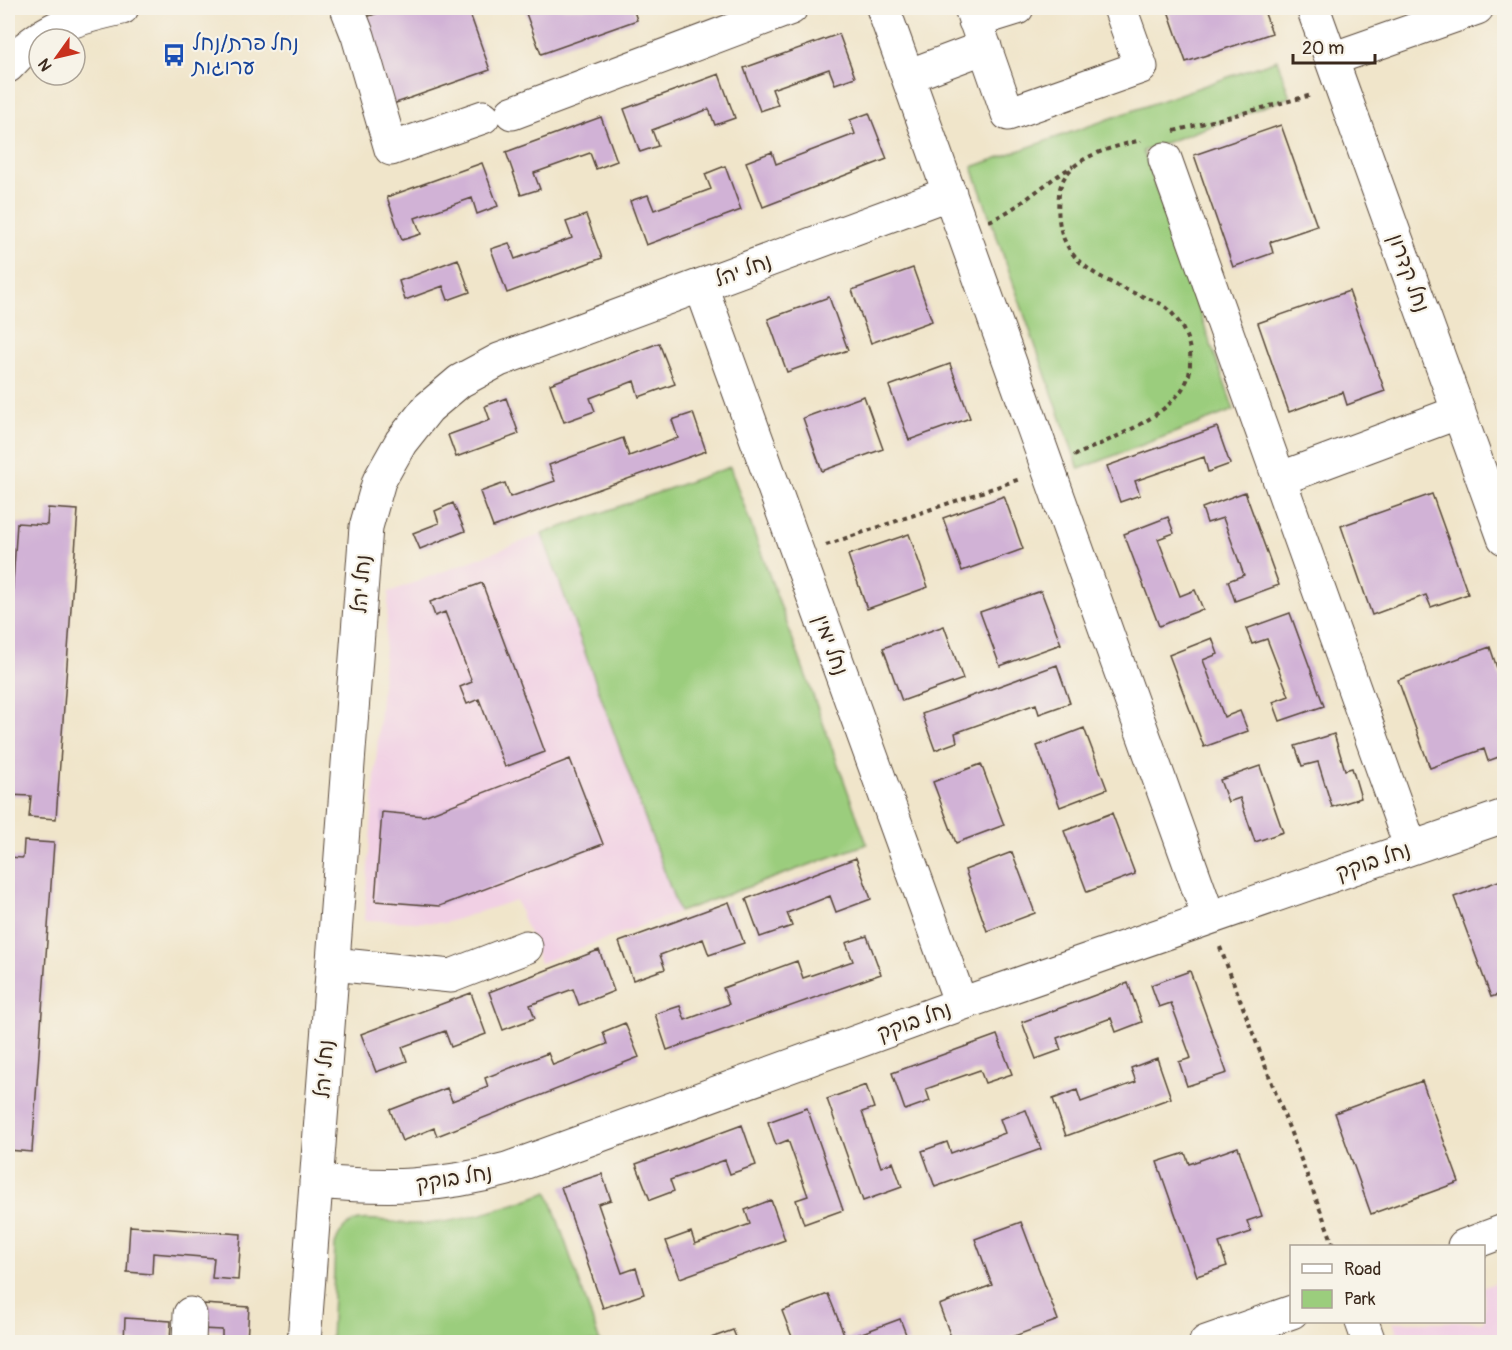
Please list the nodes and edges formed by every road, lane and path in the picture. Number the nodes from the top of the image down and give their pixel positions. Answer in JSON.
{"nodes":[{"id":1,"x":122,"y":8,"type":"edge"},
{"id":2,"x":348,"y":8,"type":"edge"},
{"id":3,"x":791,"y":8,"type":"edge"},
{"id":4,"x":883,"y":8,"type":"edge"},
{"id":5,"x":1017,"y":8,"type":"edge"},
{"id":6,"x":1120,"y":8,"type":"edge"},
{"id":7,"x":1313,"y":8,"type":"edge"},
{"id":8,"x":1476,"y":8,"type":"edge"},
{"id":9,"x":977,"y":25,"type":"edge"},
{"id":10,"x":8,"y":66,"type":"edge"},
{"id":11,"x":1337,"y":73,"type":"junction"},
{"id":12,"x":908,"y":76,"type":"junction"},
{"id":13,"x":1163,"y":143,"type":"junction"},
{"id":14,"x":1076,"y":165,"type":"junction"},
{"id":15,"x":950,"y":193,"type":"junction"},
{"id":16,"x":964,"y":233,"type":"junction"},
{"id":17,"x":701,"y":286,"type":"junction"},
{"id":18,"x":1459,"y":412,"type":"junction"},
{"id":19,"x":1048,"y":469,"type":"junction"},
{"id":20,"x":1279,"y":479,"type":"junction"},
{"id":21,"x":1504,"y":538,"type":"edge"},
{"id":22,"x":798,"y":555,"type":"junction"},
{"id":23,"x":1504,"y":816,"type":"edge"},
{"id":24,"x":1411,"y":848,"type":"junction"},
{"id":25,"x":1209,"y":918,"type":"junction"},
{"id":26,"x":526,"y":947,"type":"dead end"},
{"id":27,"x":333,"y":964,"type":"junction"},
{"id":28,"x":961,"y":1004,"type":"junction"},
{"id":29,"x":316,"y":1182,"type":"junction"},
{"id":30,"x":1504,"y":1231,"type":"edge"},
{"id":31,"x":1334,"y":1245,"type":"edge"},
{"id":32,"x":1467,"y":1245,"type":"edge"},
{"id":33,"x":1290,"y":1313,"type":"edge"},
{"id":34,"x":1362,"y":1323,"type":"edge"},
{"id":35,"x":304,"y":1342,"type":"edge"},
{"id":36,"x":1206,"y":1342,"type":"edge"},
{"id":37,"x":1369,"y":1342,"type":"edge"}],
"edges":[{"from":1,"to":10,"type":"street"},
{"from":2,"to":3,"type":"street"},
{"from":4,"to":12,"type":"street"},
{"from":5,"to":9,"type":"street"},
{"from":6,"to":9,"type":"street"},
{"from":7,"to":11,"type":"street","name":"נחל קדרון"},
{"from":8,"to":11,"type":"street"},
{"from":9,"to":12,"type":"street"},
{"from":11,"to":13,"type":"path"},
{"from":11,"to":18,"type":"street","name":"נחל קדרון"},
{"from":12,"to":15,"type":"street"},
{"from":13,"to":14,"type":"path"},
{"from":13,"to":20,"type":"street"},
{"from":14,"to":16,"type":"path"},
{"from":14,"to":19,"type":"path"},
{"from":15,"to":16,"type":"street"},
{"from":15,"to":17,"type":"street","name":"נחל יהל"},
{"from":16,"to":19,"type":"street"},
{"from":17,"to":22,"type":"street","name":"נחל ימין"},
{"from":17,"to":27,"type":"street","name":"נחל יהל"},
{"from":18,"to":20,"type":"street"},
{"from":18,"to":21,"type":"street","name":"נחל קדרון"},
{"from":19,"to":22,"type":"path"},
{"from":19,"to":25,"type":"street"},
{"from":20,"to":24,"type":"street"},
{"from":22,"to":28,"type":"street","name":"נחל ימין"},
{"from":23,"to":24,"type":"street","name":"נחל בוקק"},
{"from":24,"to":25,"type":"street","name":"נחל בוקק"},
{"from":25,"to":28,"type":"street","name":"נחל בוקק"},
{"from":25,"to":31,"type":"path"},
{"from":26,"to":27,"type":"street"},
{"from":27,"to":29,"type":"street","name":"נחל יהל"},
{"from":28,"to":29,"type":"street","name":"נחל בוקק"},
{"from":29,"to":35,"type":"street","name":"נחל יהל"},
{"from":30,"to":32,"type":"street"},
{"from":33,"to":36,"type":"street"},
{"from":34,"to":37,"type":"street"}]}
